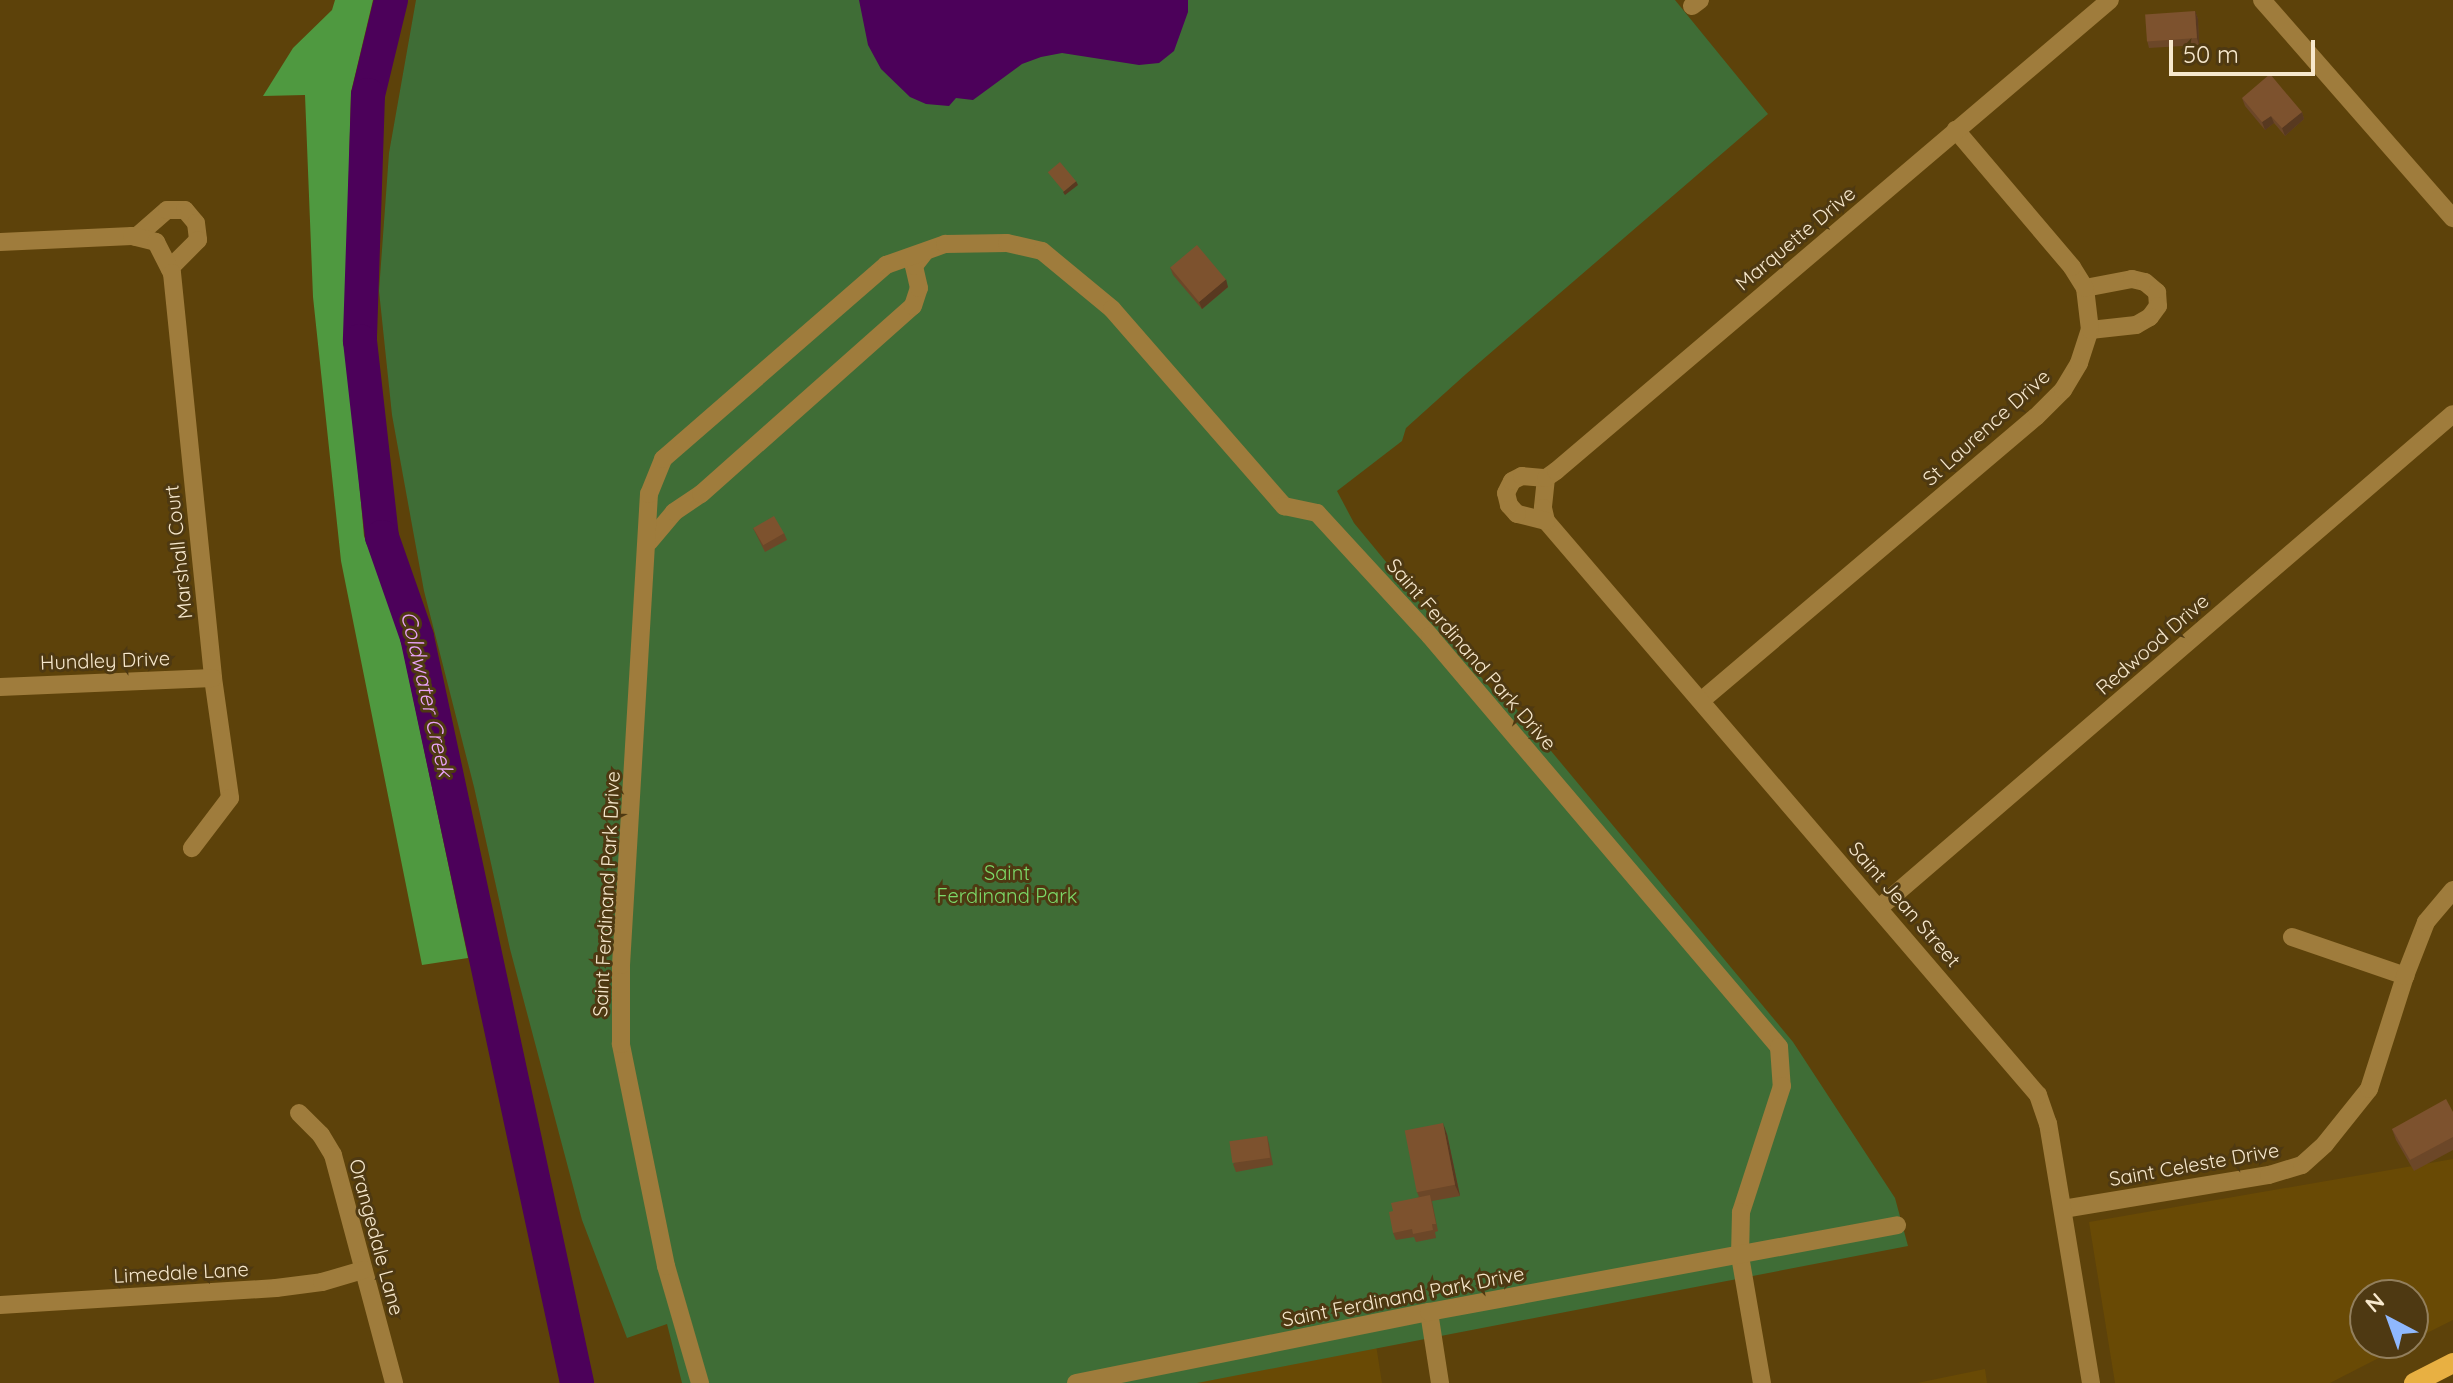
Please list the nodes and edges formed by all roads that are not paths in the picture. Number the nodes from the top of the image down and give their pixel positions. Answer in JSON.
{"nodes":[{"id":1,"x":2110,"y":0,"type":"edge"},
{"id":2,"x":2262,"y":0,"type":"edge"},
{"id":3,"x":1956,"y":130,"type":"junction"},
{"id":4,"x":2453,"y":218,"type":"edge"},
{"id":5,"x":136,"y":237,"type":"junction"},
{"id":6,"x":0,"y":242,"type":"edge"},
{"id":7,"x":925,"y":252,"type":"junction"},
{"id":8,"x":170,"y":268,"type":"junction"},
{"id":9,"x":2085,"y":288,"type":"junction"},
{"id":10,"x":2090,"y":330,"type":"junction"},
{"id":11,"x":2453,"y":405,"type":"edge"},
{"id":12,"x":2447,"y":419,"type":"edge"},
{"id":13,"x":1546,"y":478,"type":"junction"},
{"id":14,"x":1506,"y":493,"type":"joint"},
{"id":15,"x":1546,"y":521,"type":"junction"},
{"id":16,"x":649,"y":542,"type":"junction"},
{"id":17,"x":213,"y":678,"type":"junction"},
{"id":18,"x":0,"y":687,"type":"edge"},
{"id":19,"x":1702,"y":700,"type":"junction"},
{"id":20,"x":192,"y":848,"type":"dead end"},
{"id":21,"x":2453,"y":890,"type":"edge"},
{"id":22,"x":1879,"y":908,"type":"junction"},
{"id":23,"x":2292,"y":937,"type":"dead end"},
{"id":24,"x":2405,"y":976,"type":"junction"},
{"id":25,"x":299,"y":1113,"type":"dead end"},
{"id":26,"x":2063,"y":1209,"type":"junction"},
{"id":27,"x":1897,"y":1225,"type":"dead end"},
{"id":28,"x":1740,"y":1256,"type":"junction"},
{"id":29,"x":363,"y":1270,"type":"junction"},
{"id":30,"x":0,"y":1305,"type":"edge"},
{"id":31,"x":1429,"y":1312,"type":"junction"},
{"id":32,"x":2453,"y":1363,"type":"edge"},
{"id":33,"x":394,"y":1383,"type":"edge"},
{"id":34,"x":700,"y":1383,"type":"edge"},
{"id":35,"x":1076,"y":1383,"type":"edge"},
{"id":36,"x":1440,"y":1383,"type":"edge"},
{"id":37,"x":1762,"y":1383,"type":"edge"},
{"id":38,"x":2091,"y":1383,"type":"edge"},
{"id":39,"x":2415,"y":1383,"type":"edge"}],
"edges":[{"from":1,"to":3,"type":"street","name":"Marquette Drive"},
{"from":2,"to":4,"type":"street"},
{"from":3,"to":9,"type":"street","name":"St Laurence Drive"},
{"from":3,"to":13,"type":"street","name":"Marquette Drive"},
{"from":5,"to":6,"type":"street"},
{"from":5,"to":8,"type":"street","name":"Marshall Court"},
{"from":5,"to":8,"type":"street"},
{"from":7,"to":16,"type":"street"},
{"from":7,"to":16,"type":"street","name":"Saint Ferdinand Park Drive"},
{"from":7,"to":28,"type":"street","name":"Saint Ferdinand Park Drive"},
{"from":8,"to":17,"type":"street","name":"Marshall Court"},
{"from":9,"to":10,"type":"street","name":"St Laurence Drive"},
{"from":9,"to":10,"type":"street"},
{"from":10,"to":19,"type":"street","name":"St Laurence Drive"},
{"from":11,"to":12,"type":"street","name":"Redwood Drive"},
{"from":12,"to":22,"type":"street","name":"Redwood Drive"},
{"from":13,"to":14,"type":"street","name":"Marquette Drive"},
{"from":13,"to":15,"type":"street"},
{"from":14,"to":15,"type":"street","name":"Saint Jean Street"},
{"from":15,"to":19,"type":"street","name":"Saint Jean Street"},
{"from":16,"to":34,"type":"street","name":"Saint Ferdinand Park Drive"},
{"from":17,"to":18,"type":"street","name":"Hundley Drive"},
{"from":17,"to":20,"type":"street","name":"Marshall Court"},
{"from":19,"to":22,"type":"street","name":"Saint Jean Street"},
{"from":21,"to":24,"type":"street","name":"Saint Celeste Drive"},
{"from":22,"to":26,"type":"street","name":"Saint Jean Street"},
{"from":23,"to":24,"type":"street"},
{"from":24,"to":26,"type":"street","name":"Saint Celeste Drive"},
{"from":25,"to":29,"type":"street","name":"Orangedale Lane"},
{"from":26,"to":38,"type":"street","name":"Saint Jean Street"},
{"from":27,"to":28,"type":"street","name":"Saint Ferdinand Park Drive"},
{"from":28,"to":31,"type":"street","name":"Saint Ferdinand Park Drive"},
{"from":28,"to":37,"type":"street"},
{"from":29,"to":30,"type":"street","name":"Limedale Lane"},
{"from":29,"to":33,"type":"street","name":"Orangedale Lane"},
{"from":31,"to":35,"type":"street","name":"Saint Ferdinand Park Drive"},
{"from":31,"to":36,"type":"street"},
{"from":32,"to":39,"type":"main road"}]}
